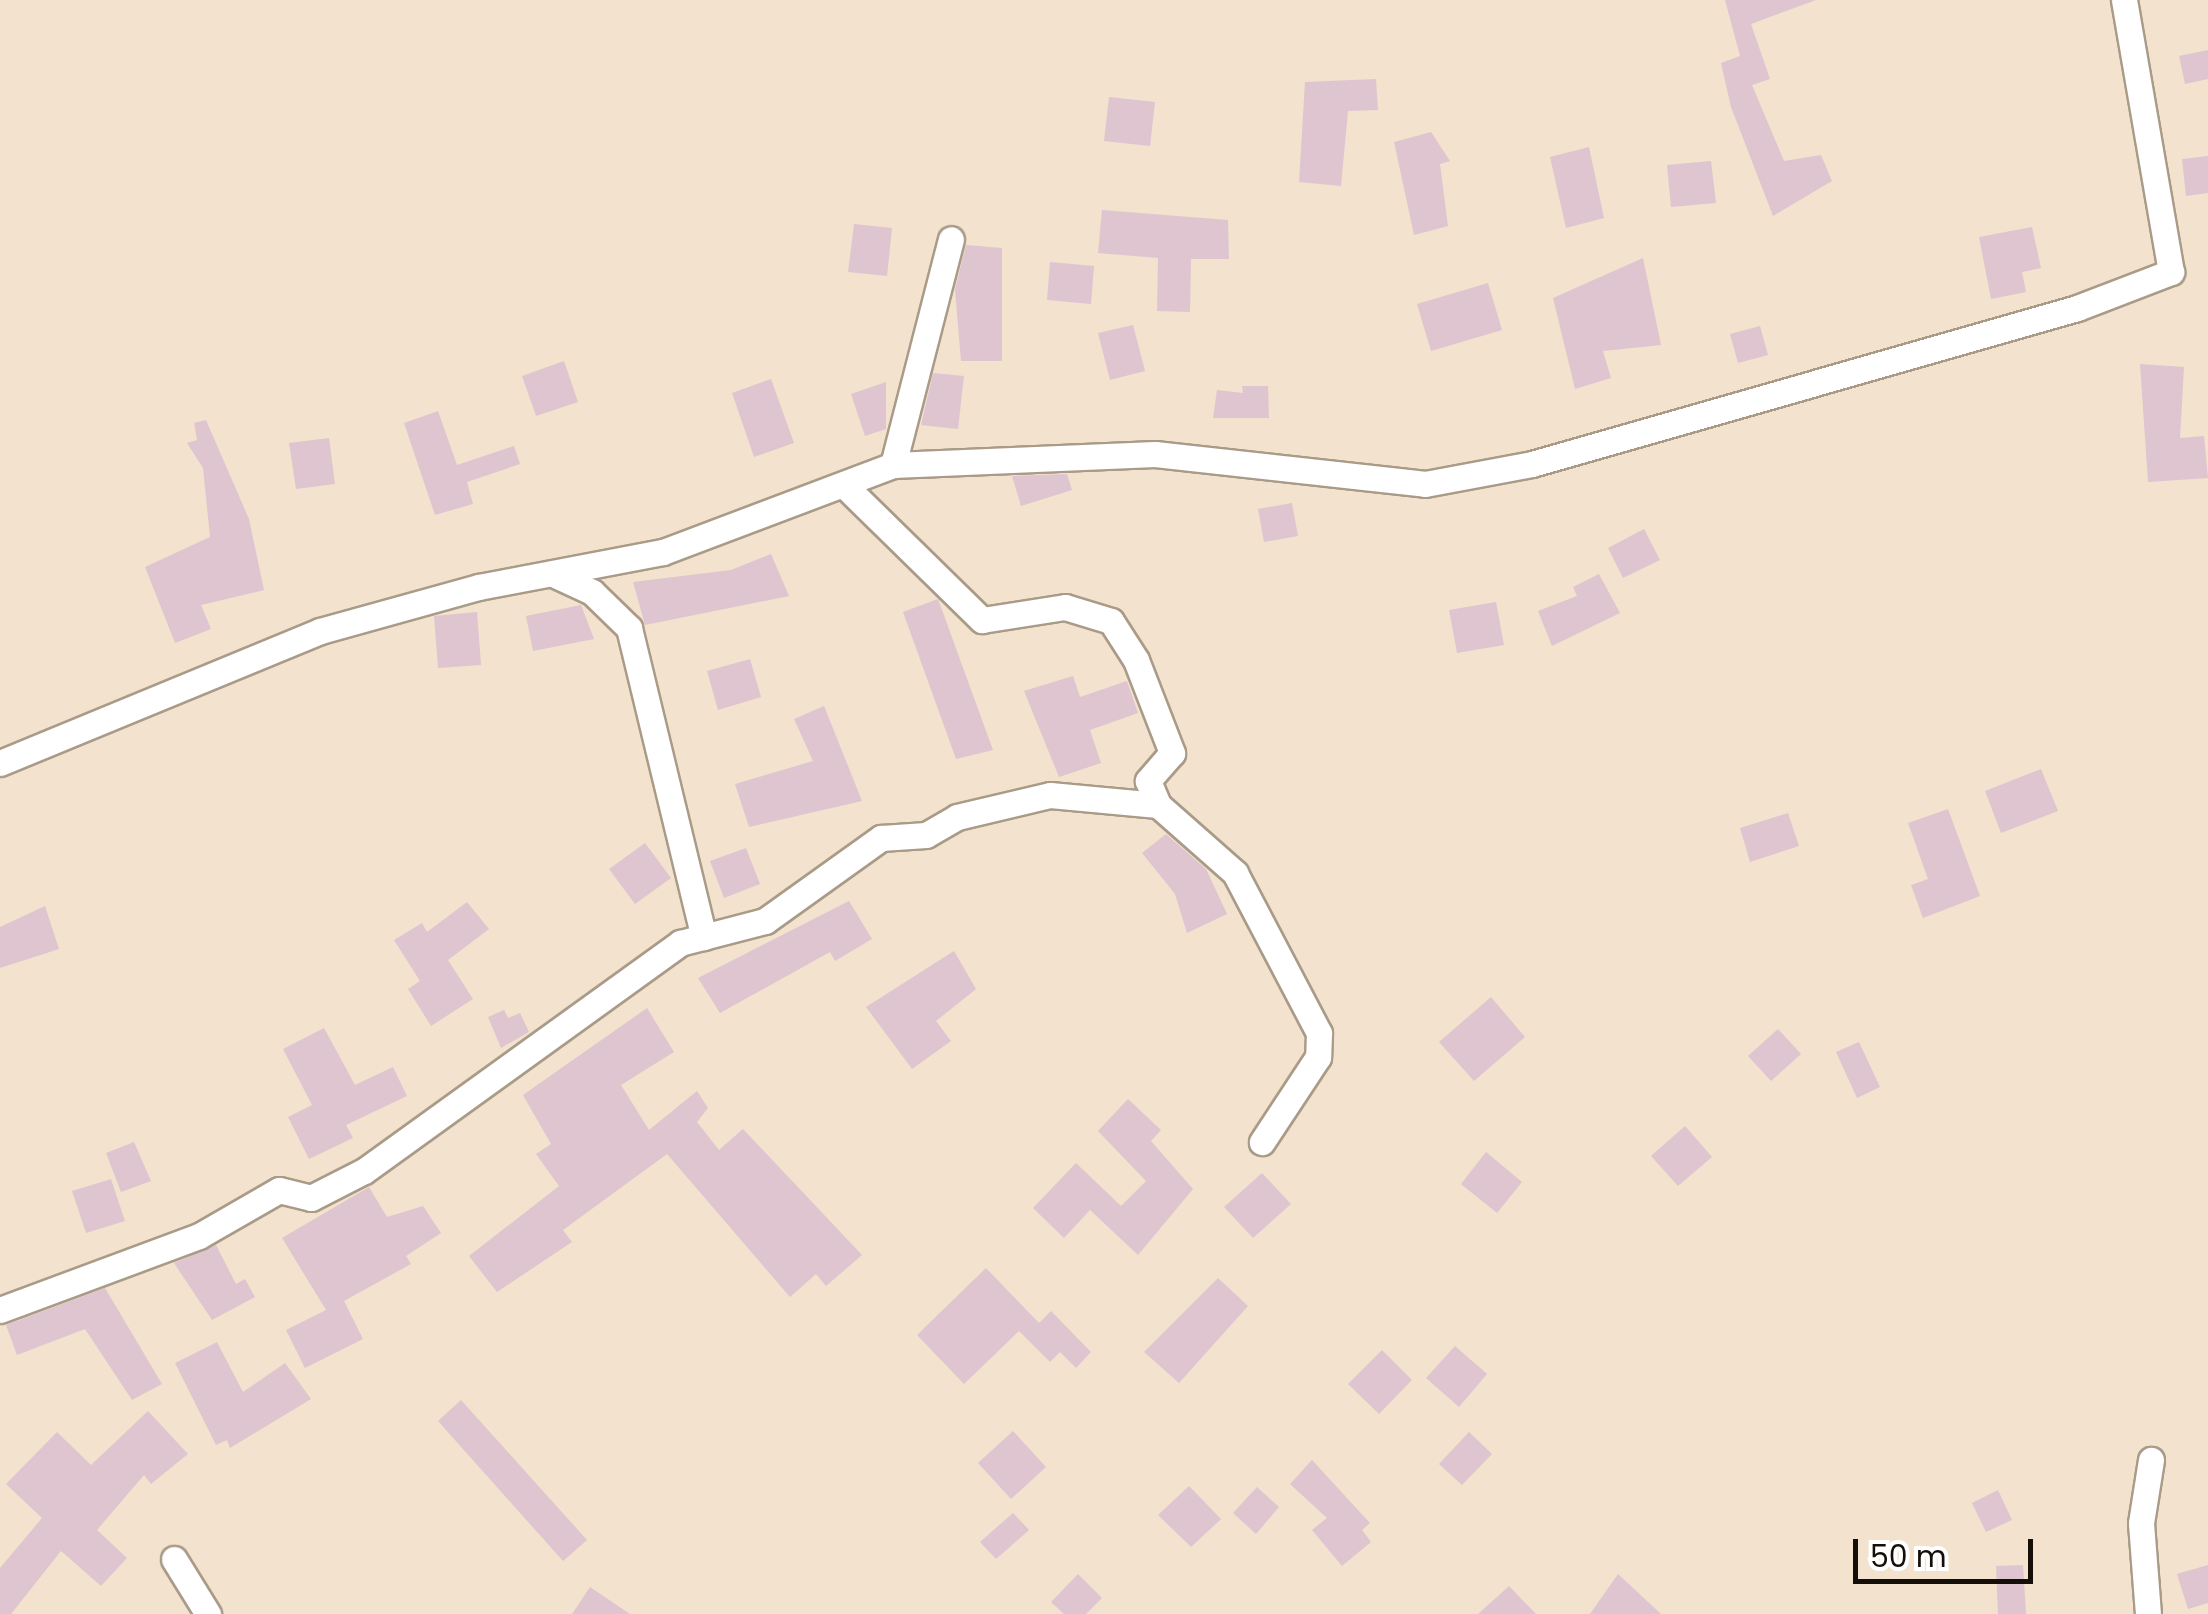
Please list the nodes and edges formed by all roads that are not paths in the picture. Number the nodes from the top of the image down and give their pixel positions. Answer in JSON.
{"nodes":[{"id":1,"x":2124,"y":0,"type":"edge"},
{"id":2,"x":951,"y":239,"type":"dead end"},
{"id":3,"x":893,"y":466,"type":"junction"},
{"id":4,"x":847,"y":488,"type":"junction"},
{"id":5,"x":556,"y":576,"type":"junction"},
{"id":6,"x":0,"y":763,"type":"edge"},
{"id":7,"x":1158,"y":805,"type":"junction"},
{"id":8,"x":704,"y":938,"type":"junction"},
{"id":9,"x":1262,"y":1142,"type":"dead end"},
{"id":10,"x":0,"y":1310,"type":"edge"},
{"id":11,"x":2151,"y":1460,"type":"dead end"},
{"id":12,"x":174,"y":1559,"type":"dead end"},
{"id":13,"x":208,"y":1614,"type":"edge"},
{"id":14,"x":2148,"y":1614,"type":"edge"}],
"edges":[{"from":1,"to":3,"type":"street"},
{"from":2,"to":3,"type":"street"},
{"from":3,"to":4,"type":"street"},
{"from":4,"to":5,"type":"street"},
{"from":4,"to":7,"type":"street"},
{"from":5,"to":6,"type":"street"},
{"from":5,"to":8,"type":"street"},
{"from":7,"to":8,"type":"street"},
{"from":7,"to":9,"type":"street"},
{"from":8,"to":10,"type":"street"},
{"from":11,"to":14,"type":"street"},
{"from":12,"to":13,"type":"street"}]}
